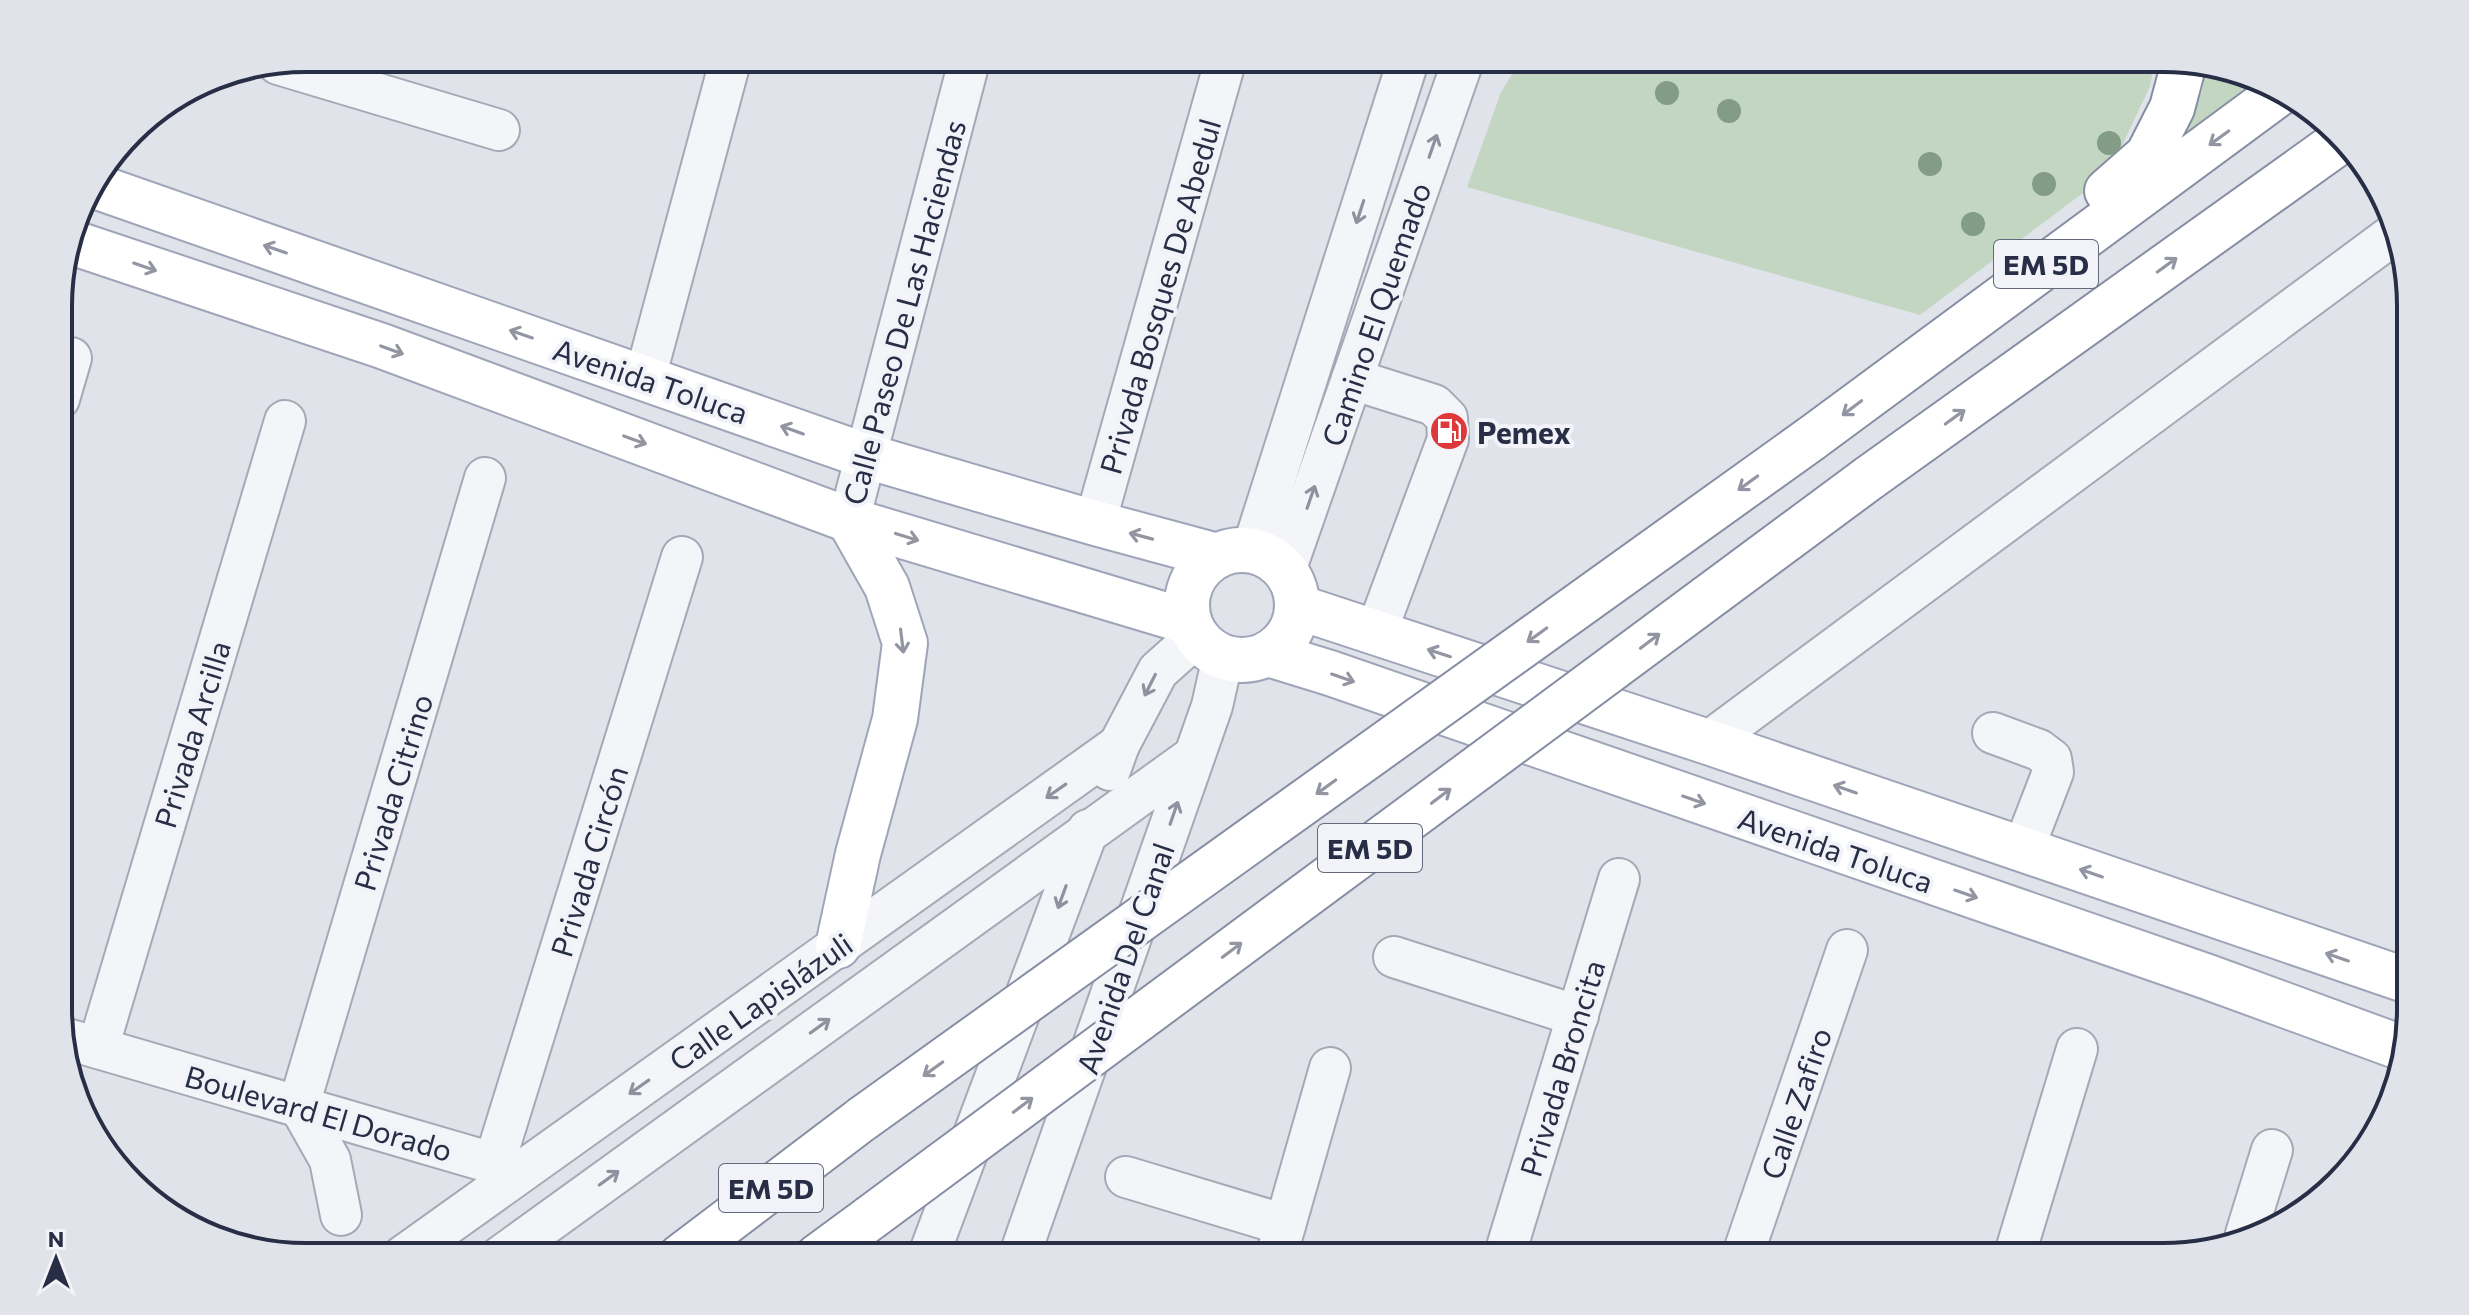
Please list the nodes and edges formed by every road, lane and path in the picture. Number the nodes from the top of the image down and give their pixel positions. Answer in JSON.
{"nodes":[{"id":1,"x":305,"y":72,"type":"edge"},
{"id":2,"x":727,"y":72,"type":"edge"},
{"id":3,"x":966,"y":72,"type":"edge"},
{"id":4,"x":1222,"y":72,"type":"edge"},
{"id":5,"x":1405,"y":72,"type":"edge"},
{"id":6,"x":1459,"y":72,"type":"edge"},
{"id":7,"x":2181,"y":73,"type":"edge"},
{"id":8,"x":2271,"y":99,"type":"edge"},
{"id":9,"x":499,"y":130,"type":"dead end"},
{"id":10,"x":2333,"y":146,"type":"edge"},
{"id":11,"x":104,"y":189,"type":"edge"},
{"id":12,"x":2387,"y":239,"type":"edge"},
{"id":13,"x":80,"y":245,"type":"edge"},
{"id":14,"x":645,"y":378,"type":"junction"},
{"id":15,"x":1352,"y":379,"type":"junction"},
{"id":16,"x":1890,"y":379,"type":"junction"},
{"id":17,"x":285,"y":421,"type":"dead end"},
{"id":18,"x":866,"y":456,"type":"junction"},
{"id":19,"x":485,"y":478,"type":"dead end"},
{"id":20,"x":849,"y":520,"type":"junction"},
{"id":21,"x":1095,"y":523,"type":"junction"},
{"id":22,"x":682,"y":557,"type":"dead end"},
{"id":23,"x":1263,"y":571,"type":"junction"},
{"id":24,"x":1376,"y":633,"type":"junction"},
{"id":25,"x":1203,"y":639,"type":"junction"},
{"id":26,"x":1268,"y":654,"type":"junction"},
{"id":27,"x":1993,"y":733,"type":"dead end"},
{"id":28,"x":1708,"y":742,"type":"junction"},
{"id":29,"x":1119,"y":745,"type":"junction"},
{"id":30,"x":1194,"y":756,"type":"junction"},
{"id":31,"x":1589,"y":764,"type":"junction"},
{"id":32,"x":1086,"y":834,"type":"junction"},
{"id":33,"x":2023,"y":850,"type":"junction"},
{"id":34,"x":1619,"y":879,"type":"dead end"},
{"id":35,"x":838,"y":946,"type":"junction"},
{"id":36,"x":1847,"y":950,"type":"dead end"},
{"id":37,"x":1394,"y":957,"type":"dead end"},
{"id":38,"x":2208,"y":977,"type":"junction"},
{"id":39,"x":2397,"y":977,"type":"edge"},
{"id":40,"x":2397,"y":1015,"type":"edge"},
{"id":41,"x":1578,"y":1016,"type":"junction"},
{"id":42,"x":74,"y":1041,"type":"edge"},
{"id":43,"x":2394,"y":1045,"type":"edge"},
{"id":44,"x":98,"y":1048,"type":"junction"},
{"id":45,"x":2077,"y":1049,"type":"dead end"},
{"id":46,"x":1330,"y":1068,"type":"dead end"},
{"id":47,"x":299,"y":1105,"type":"junction"},
{"id":48,"x":2272,"y":1150,"type":"dead end"},
{"id":49,"x":507,"y":1168,"type":"junction"},
{"id":50,"x":1126,"y":1177,"type":"dead end"},
{"id":51,"x":568,"y":1208,"type":"junction"},
{"id":52,"x":341,"y":1215,"type":"dead end"},
{"id":53,"x":870,"y":1218,"type":"junction"},
{"id":54,"x":2248,"y":1227,"type":"edge"},
{"id":55,"x":1280,"y":1241,"type":"edge"},
{"id":56,"x":1508,"y":1242,"type":"edge"},
{"id":57,"x":1747,"y":1242,"type":"edge"},
{"id":58,"x":2019,"y":1242,"type":"edge"},
{"id":59,"x":419,"y":1243,"type":"edge"},
{"id":60,"x":520,"y":1243,"type":"edge"},
{"id":61,"x":699,"y":1243,"type":"edge"},
{"id":62,"x":836,"y":1243,"type":"edge"},
{"id":63,"x":845,"y":1243,"type":"edge"},
{"id":64,"x":933,"y":1243,"type":"edge"},
{"id":65,"x":1024,"y":1243,"type":"edge"}],
"edges":[{"from":1,"to":9,"type":"street"},
{"from":2,"to":14,"type":"street"},
{"from":3,"to":18,"type":"street","name":"Calle Paseo De Las Haciendas"},
{"from":4,"to":21,"type":"street","name":"Privada Bosques De Abedul"},
{"from":5,"to":23,"type":"street","name":"Camino El Quemado","one_way":true},
{"from":15,"to":6,"type":"street","name":"Camino El Quemado","one_way":true},
{"from":7,"to":16,"type":"main road"},
{"from":8,"to":16,"type":"main road","number":"EM 5D","one_way":true},
{"from":53,"to":10,"type":"main road","number":"EM 5D","one_way":true,"bridge":true},
{"from":14,"to":11,"type":"main road","name":"Avenida Toluca","one_way":true},
{"from":12,"to":28,"type":"street"},
{"from":13,"to":20,"type":"main road","name":"Avenida Toluca","one_way":true},
{"from":18,"to":14,"type":"main road","name":"Avenida Toluca","one_way":true},
{"from":23,"to":15,"type":"street","name":"Camino El Quemado","one_way":true},
{"from":15,"to":24,"type":"street"},
{"from":16,"to":61,"type":"main road","number":"EM 5D","one_way":true,"bridge":true},
{"from":17,"to":44,"type":"street","name":"Privada Arcilla"},
{"from":18,"to":20,"type":"street","name":"Calle Paseo De Las Haciendas"},
{"from":18,"to":21,"type":"main road","name":"Avenida Toluca"},
{"from":19,"to":47,"type":"street","name":"Privada Citrino"},
{"from":20,"to":25,"type":"main road","name":"Avenida Toluca","one_way":true},
{"from":20,"to":35,"type":"main road","one_way":true},
{"from":23,"to":21,"type":"main road","name":"Avenida Toluca","one_way":true},
{"from":22,"to":49,"type":"street","name":"Privada Circón"},
{"from":23,"to":24,"type":"main road","name":"Avenida Toluca"},
{"from":23,"to":25,"type":"main road"},
{"from":23,"to":26,"type":"main road"},
{"from":28,"to":24,"type":"main road","name":"Avenida Toluca","one_way":true},
{"from":25,"to":26,"type":"main road"},
{"from":25,"to":29,"type":"street","one_way":true},
{"from":25,"to":30,"type":"street","name":"Avenida Del Canal"},
{"from":26,"to":31,"type":"main road","name":"Avenida Toluca","one_way":true},
{"from":27,"to":33,"type":"street"},
{"from":28,"to":31,"type":"main road"},
{"from":33,"to":28,"type":"main road","name":"Avenida Toluca","one_way":true},
{"from":29,"to":32,"type":"street"},
{"from":29,"to":35,"type":"street","name":"Calle Lapislázuli","one_way":true},
{"from":30,"to":32,"type":"street","name":"Calle Lapislázuli"},
{"from":65,"to":30,"type":"street","name":"Avenida Del Canal","one_way":true},
{"from":31,"to":38,"type":"main road","name":"Avenida Toluca","one_way":true},
{"from":51,"to":32,"type":"street","name":"Calle Lapislázuli","one_way":true},
{"from":32,"to":64,"type":"street","one_way":true},
{"from":39,"to":33,"type":"main road","name":"Avenida Toluca","one_way":true},
{"from":34,"to":41,"type":"street","name":"Privada Broncita"},
{"from":35,"to":49,"type":"street","name":"Calle Lapislázuli","one_way":true},
{"from":36,"to":57,"type":"street","name":"Calle Zafiro"},
{"from":37,"to":41,"type":"street"},
{"from":38,"to":40,"type":"main road"},
{"from":38,"to":43,"type":"main road","name":"Avenida Toluca"},
{"from":41,"to":56,"type":"street","name":"Privada Broncita"},
{"from":42,"to":44,"type":"street","name":"Boulevard El Dorado"},
{"from":44,"to":47,"type":"street","name":"Boulevard El Dorado"},
{"from":45,"to":58,"type":"street"},
{"from":46,"to":55,"type":"street"},
{"from":47,"to":49,"type":"street","name":"Boulevard El Dorado"},
{"from":47,"to":52,"type":"street"},
{"from":48,"to":54,"type":"street"},
{"from":49,"to":51,"type":"street","name":"Boulevard El Dorado"},
{"from":49,"to":59,"type":"street","name":"Calle Lapislázuli"},
{"from":50,"to":55,"type":"street"},
{"from":51,"to":60,"type":"street","name":"Calle Lapislázuli"},
{"from":53,"to":62,"type":"main road","number":"EM 5D"},
{"from":53,"to":63,"type":"main road"}]}
